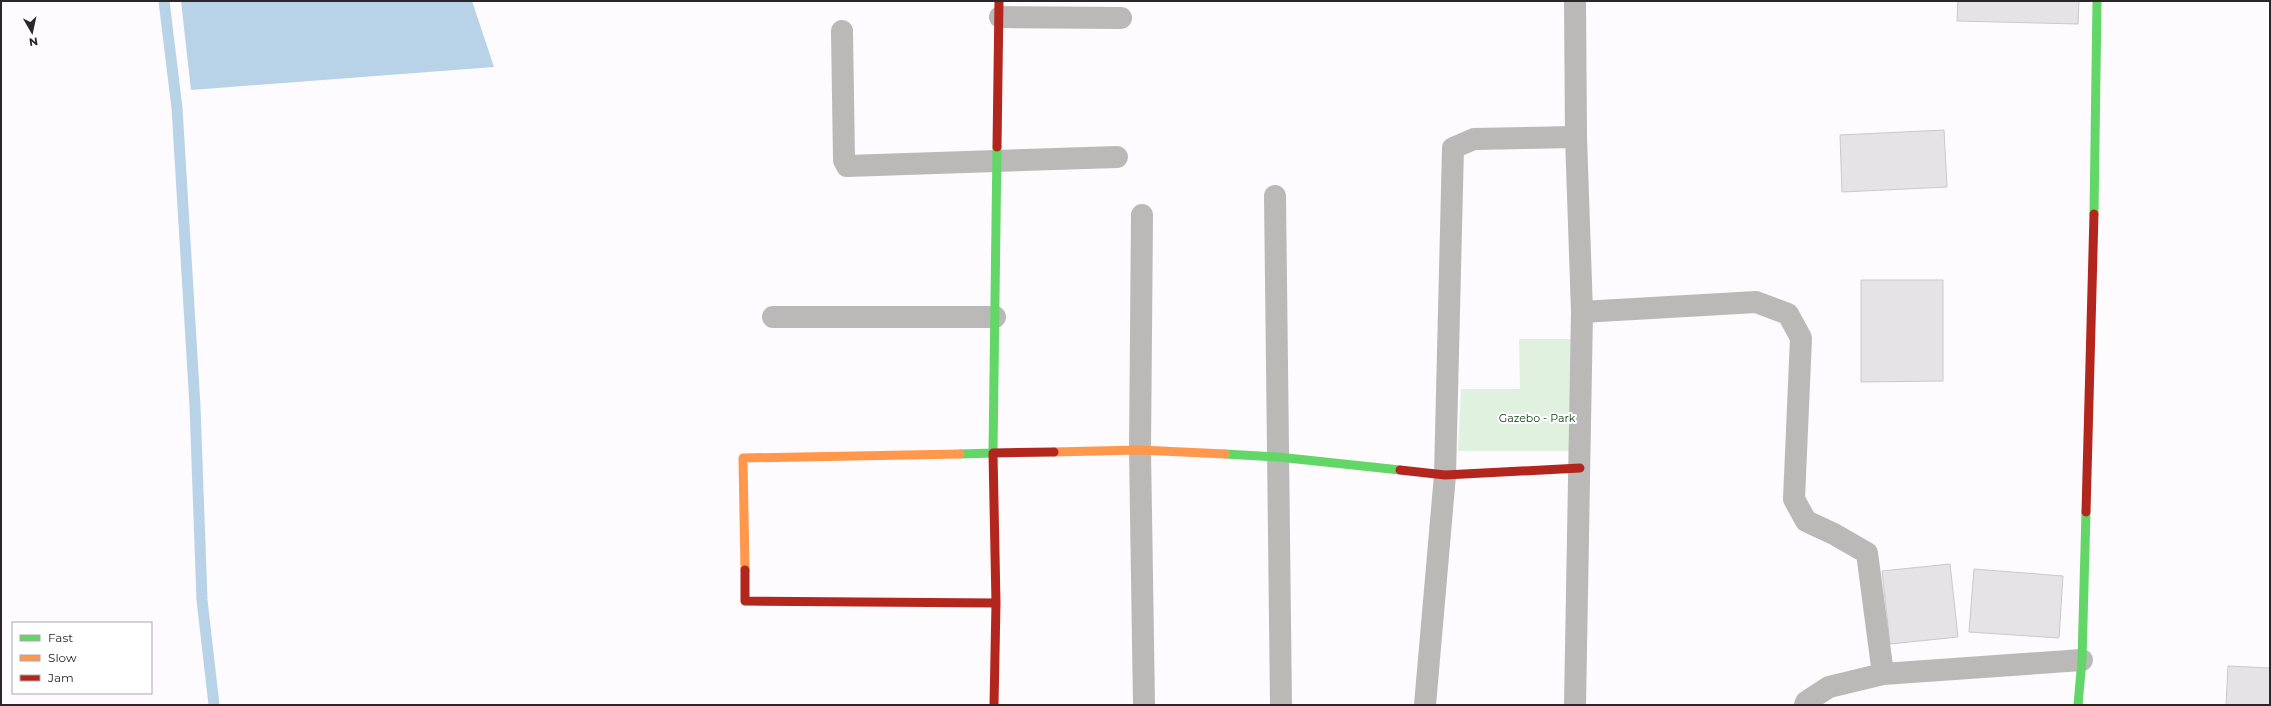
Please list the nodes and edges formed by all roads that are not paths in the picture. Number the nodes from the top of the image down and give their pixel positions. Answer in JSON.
{"nodes":[{"id":1,"x":1575,"y":1,"type":"edge"},
{"id":2,"x":2097,"y":1,"type":"edge"},
{"id":3,"x":999,"y":9,"type":"edge"},
{"id":4,"x":1121,"y":18,"type":"dead end"},
{"id":5,"x":842,"y":31,"type":"dead end"},
{"id":6,"x":1576,"y":137,"type":"junction"},
{"id":7,"x":1117,"y":157,"type":"dead end"},
{"id":8,"x":995,"y":162,"type":"junction"},
{"id":9,"x":1275,"y":196,"type":"dead end"},
{"id":10,"x":1142,"y":215,"type":"dead end"},
{"id":11,"x":1582,"y":312,"type":"junction"},
{"id":12,"x":773,"y":317,"type":"dead end"},
{"id":13,"x":995,"y":317,"type":"junction"},
{"id":14,"x":1140,"y":450,"type":"junction"},
{"id":15,"x":993,"y":453,"type":"junction"},
{"id":16,"x":1278,"y":457,"type":"junction"},
{"id":17,"x":1580,"y":468,"type":"junction"},
{"id":18,"x":1446,"y":475,"type":"junction"},
{"id":19,"x":996,"y":603,"type":"junction"},
{"id":20,"x":2082,"y":660,"type":"junction"},
{"id":21,"x":1883,"y":674,"type":"junction"},
{"id":22,"x":994,"y":705,"type":"edge"},
{"id":23,"x":1144,"y":705,"type":"edge"},
{"id":24,"x":1281,"y":705,"type":"edge"},
{"id":25,"x":1424,"y":705,"type":"edge"},
{"id":26,"x":1575,"y":705,"type":"edge"},
{"id":27,"x":1805,"y":705,"type":"edge"},
{"id":28,"x":2078,"y":705,"type":"edge"}],
"edges":[{"from":1,"to":6,"type":"street"},
{"from":2,"to":20,"type":"street"},
{"from":3,"to":4,"type":"street"},
{"from":3,"to":8,"type":"street"},
{"from":5,"to":8,"type":"street"},
{"from":6,"to":11,"type":"street"},
{"from":6,"to":18,"type":"street"},
{"from":7,"to":8,"type":"street"},
{"from":8,"to":13,"type":"street"},
{"from":9,"to":16,"type":"street"},
{"from":10,"to":14,"type":"street"},
{"from":11,"to":17,"type":"street"},
{"from":11,"to":21,"type":"street"},
{"from":12,"to":13,"type":"street"},
{"from":13,"to":15,"type":"street"},
{"from":14,"to":15,"type":"street"},
{"from":14,"to":16,"type":"street"},
{"from":14,"to":23,"type":"street"},
{"from":15,"to":19,"type":"street"},
{"from":15,"to":19,"type":"street"},
{"from":16,"to":18,"type":"street"},
{"from":16,"to":24,"type":"street"},
{"from":17,"to":18,"type":"street"},
{"from":17,"to":26,"type":"street"},
{"from":18,"to":25,"type":"street"},
{"from":19,"to":22,"type":"street"},
{"from":20,"to":21,"type":"street"},
{"from":20,"to":28,"type":"street"},
{"from":21,"to":27,"type":"street"}]}
